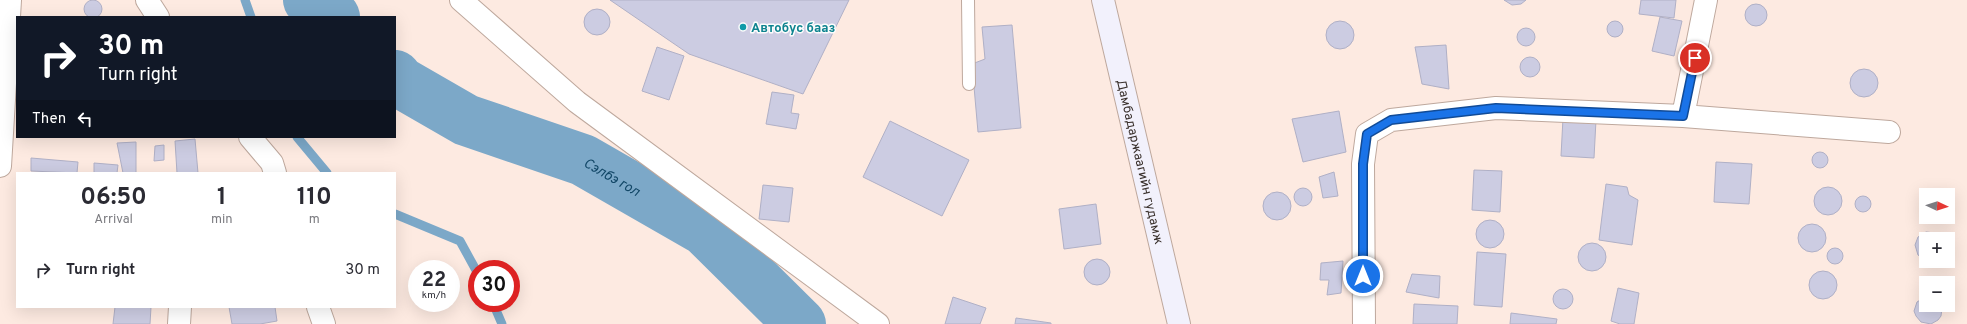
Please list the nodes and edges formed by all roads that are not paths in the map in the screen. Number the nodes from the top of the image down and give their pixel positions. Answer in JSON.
{"nodes":[{"id":1,"x":10,"y":0,"type":"edge"},
{"id":2,"x":147,"y":0,"type":"edge"},
{"id":3,"x":461,"y":0,"type":"edge"},
{"id":4,"x":968,"y":0,"type":"edge"},
{"id":5,"x":1103,"y":0,"type":"edge"},
{"id":6,"x":1706,"y":0,"type":"edge"},
{"id":7,"x":157,"y":16,"type":"edge"},
{"id":8,"x":968,"y":84,"type":"dead end"},
{"id":9,"x":1683,"y":116,"type":"junction"},
{"id":10,"x":1889,"y":132,"type":"dead end"},
{"id":11,"x":251,"y":138,"type":"edge"},
{"id":12,"x":0,"y":166,"type":"edge"},
{"id":13,"x":275,"y":172,"type":"edge"},
{"id":14,"x":180,"y":308,"type":"edge"},
{"id":15,"x":318,"y":308,"type":"edge"},
{"id":16,"x":179,"y":324,"type":"edge"},
{"id":17,"x":324,"y":324,"type":"edge"},
{"id":18,"x":878,"y":324,"type":"edge"},
{"id":19,"x":1179,"y":324,"type":"edge"},
{"id":20,"x":1364,"y":324,"type":"edge"}],
"edges":[{"from":1,"to":12,"type":"street"},
{"from":2,"to":7,"type":"street"},
{"from":3,"to":18,"type":"street"},
{"from":4,"to":8,"type":"lane"},
{"from":5,"to":19,"type":"main road","name":"Дамбадаржаагийн гудамж"},
{"from":6,"to":9,"type":"street"},
{"from":9,"to":10,"type":"street"},
{"from":9,"to":20,"type":"street"},
{"from":11,"to":13,"type":"street"},
{"from":14,"to":16,"type":"street"},
{"from":15,"to":17,"type":"street"}]}
